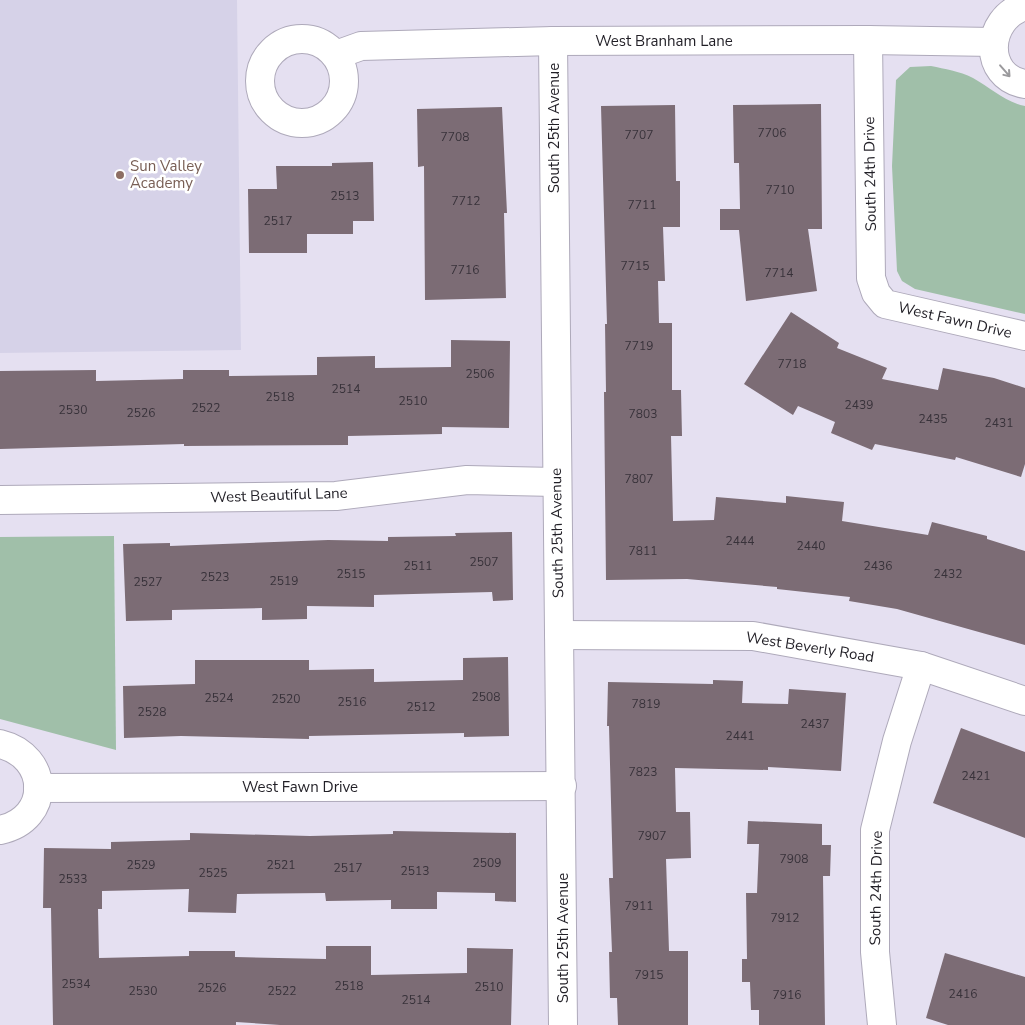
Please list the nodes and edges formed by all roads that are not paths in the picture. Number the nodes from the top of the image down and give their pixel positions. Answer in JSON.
{"nodes":[{"id":1,"x":1020,"y":5,"type":"edge"},
{"id":2,"x":868,"y":40,"type":"junction"},
{"id":3,"x":553,"y":41,"type":"junction"},
{"id":4,"x":994,"y":42,"type":"junction"},
{"id":5,"x":336,"y":55,"type":"dead end"},
{"id":6,"x":1025,"y":84,"type":"edge"},
{"id":7,"x":885,"y":304,"type":"joint"},
{"id":8,"x":1025,"y":336,"type":"edge"},
{"id":9,"x":556,"y":482,"type":"junction"},
{"id":10,"x":0,"y":500,"type":"edge"},
{"id":11,"x":559,"y":635,"type":"junction"},
{"id":12,"x":921,"y":666,"type":"junction"},
{"id":13,"x":1025,"y":701,"type":"edge"},
{"id":14,"x":0,"y":744,"type":"edge"},
{"id":15,"x":562,"y":786,"type":"junction"},
{"id":16,"x":38,"y":788,"type":"junction"},
{"id":17,"x":0,"y":830,"type":"edge"},
{"id":18,"x":563,"y":1025,"type":"edge"},
{"id":19,"x":882,"y":1025,"type":"edge"}],
"edges":[{"from":1,"to":4,"type":"street"},
{"from":2,"to":3,"type":"street","name":"West Branham Lane"},
{"from":2,"to":4,"type":"street","name":"West Branham Lane"},
{"from":2,"to":7,"type":"street","name":"South 24th Drive"},
{"from":3,"to":5,"type":"street","name":"West Branham Lane"},
{"from":3,"to":9,"type":"street","name":"South 25th Avenue"},
{"from":4,"to":6,"type":"street","one_way":true},
{"from":7,"to":8,"type":"street","name":"West Fawn Drive"},
{"from":9,"to":10,"type":"street","name":"West Beautiful Lane"},
{"from":9,"to":11,"type":"street","name":"South 25th Avenue"},
{"from":11,"to":12,"type":"street","name":"West Beverly Road"},
{"from":11,"to":15,"type":"street","name":"South 25th Avenue"},
{"from":12,"to":13,"type":"street","name":"West Beverly Road"},
{"from":12,"to":19,"type":"street","name":"South 24th Drive"},
{"from":14,"to":16,"type":"street"},
{"from":15,"to":16,"type":"street","name":"West Fawn Drive"},
{"from":15,"to":18,"type":"street","name":"South 25th Avenue"},
{"from":16,"to":17,"type":"street"}]}
